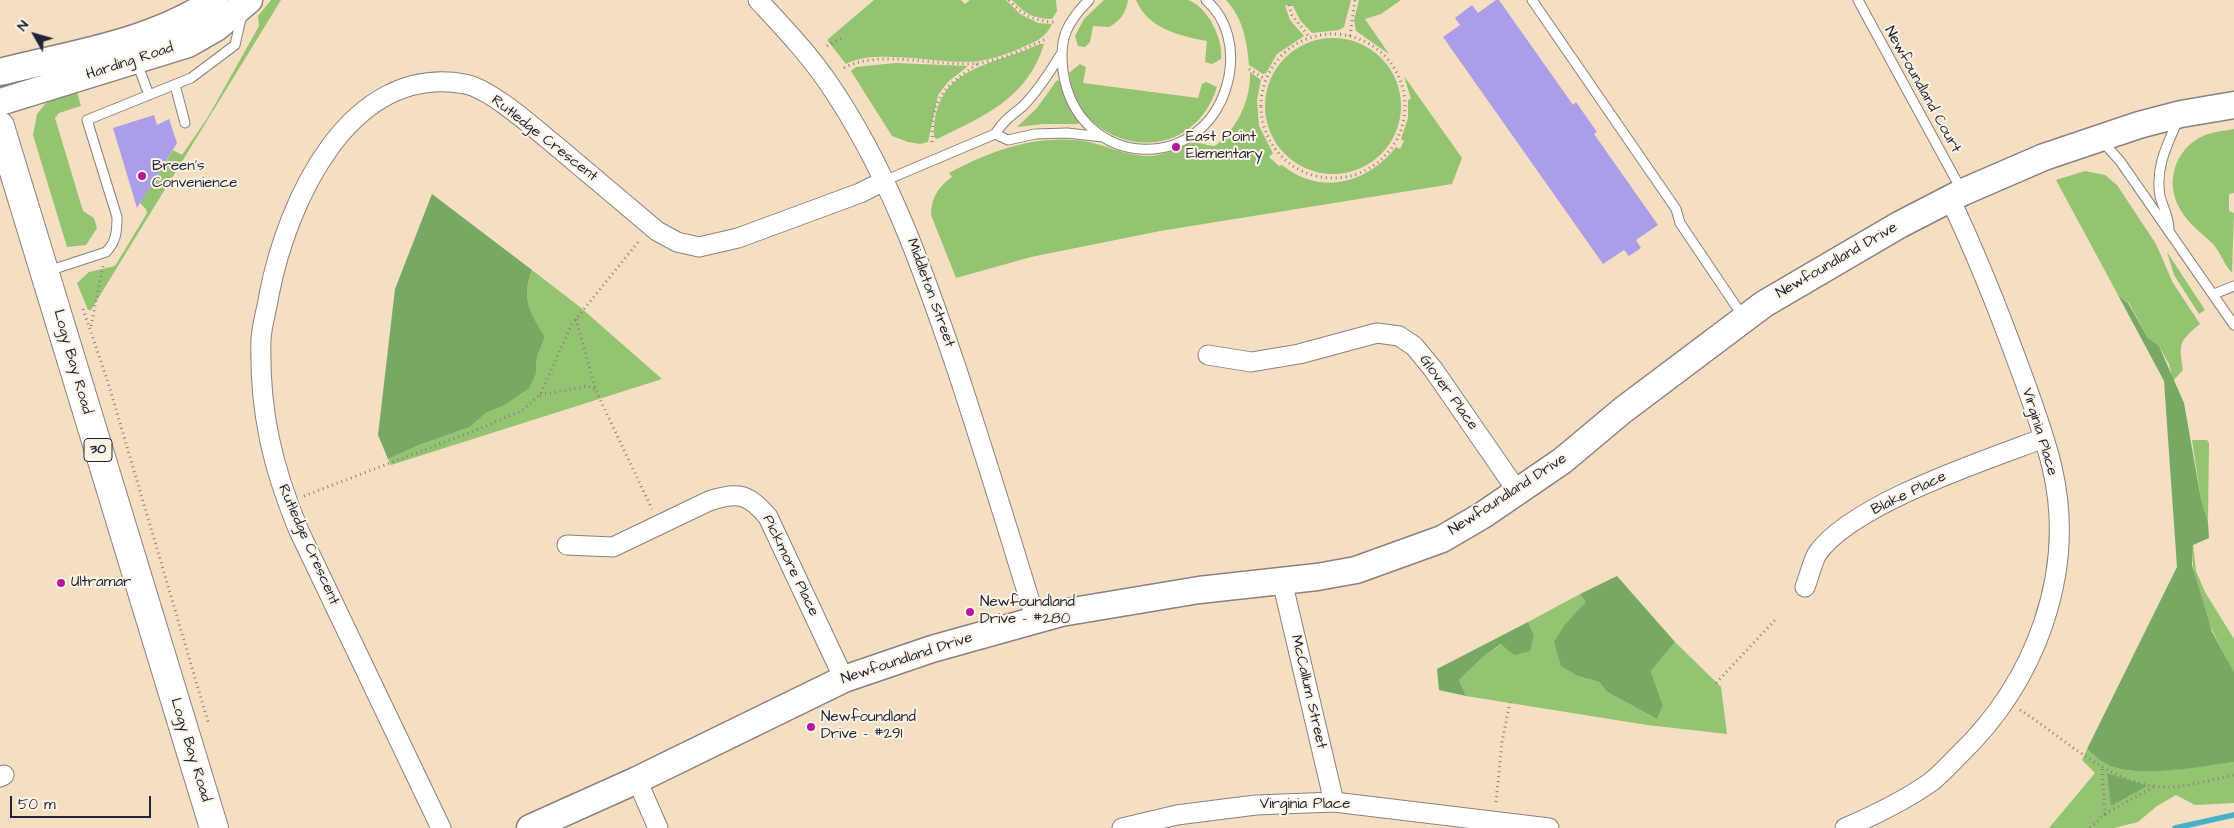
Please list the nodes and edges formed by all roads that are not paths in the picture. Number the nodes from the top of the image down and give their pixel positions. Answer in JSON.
{"nodes":[{"id":1,"x":215,"y":0,"type":"edge"},
{"id":2,"x":758,"y":0,"type":"edge"},
{"id":3,"x":1089,"y":0,"type":"edge"},
{"id":4,"x":1206,"y":0,"type":"edge"},
{"id":5,"x":1532,"y":0,"type":"edge"},
{"id":6,"x":1858,"y":0,"type":"edge"},
{"id":7,"x":247,"y":2,"type":"edge"},
{"id":8,"x":133,"y":50,"type":"junction"},
{"id":9,"x":1061,"y":54,"type":"junction"},
{"id":10,"x":0,"y":72,"type":"edge"},
{"id":11,"x":175,"y":85,"type":"junction"},
{"id":12,"x":149,"y":95,"type":"junction"},
{"id":13,"x":0,"y":102,"type":"edge"},
{"id":14,"x":2234,"y":105,"type":"edge"},
{"id":15,"x":2181,"y":114,"type":"junction"},
{"id":16,"x":185,"y":123,"type":"dead end"},
{"id":17,"x":0,"y":126,"type":"edge"},
{"id":18,"x":995,"y":134,"type":"junction"},
{"id":19,"x":1103,"y":137,"type":"junction"},
{"id":20,"x":2099,"y":138,"type":"junction"},
{"id":21,"x":884,"y":181,"type":"junction"},
{"id":22,"x":1956,"y":196,"type":"junction"},
{"id":23,"x":2169,"y":230,"type":"junction"},
{"id":24,"x":46,"y":271,"type":"junction"},
{"id":25,"x":2234,"y":286,"type":"edge"},
{"id":26,"x":2214,"y":294,"type":"junction"},
{"id":27,"x":1744,"y":318,"type":"junction"},
{"id":28,"x":2234,"y":325,"type":"edge"},
{"id":29,"x":1208,"y":355,"type":"dead end"},
{"id":30,"x":2044,"y":438,"type":"junction"},
{"id":31,"x":1518,"y":492,"type":"junction"},
{"id":32,"x":567,"y":545,"type":"dead end"},
{"id":33,"x":1282,"y":581,"type":"junction"},
{"id":34,"x":1805,"y":587,"type":"dead end"},
{"id":35,"x":1035,"y":618,"type":"junction"},
{"id":36,"x":844,"y":679,"type":"junction"},
{"id":37,"x":637,"y":780,"type":"junction"},
{"id":38,"x":1334,"y":802,"type":"junction"},
{"id":39,"x":214,"y":828,"type":"edge"},
{"id":40,"x":440,"y":828,"type":"edge"},
{"id":41,"x":530,"y":828,"type":"edge"},
{"id":42,"x":658,"y":828,"type":"edge"},
{"id":43,"x":1122,"y":828,"type":"edge"},
{"id":44,"x":1548,"y":828,"type":"edge"},
{"id":45,"x":1845,"y":828,"type":"edge"}],
"edges":[{"from":1,"to":8,"type":"street","name":"Harding Road"},
{"from":2,"to":21,"type":"street","name":"Middleton Street"},
{"from":3,"to":9,"type":"lane"},
{"from":4,"to":19,"type":"lane"},
{"from":5,"to":27,"type":"lane"},
{"from":6,"to":22,"type":"lane","name":"Newfoundland Court"},
{"from":7,"to":8,"type":"street","name":"Harding Road"},
{"from":7,"to":11,"type":"lane"},
{"from":8,"to":10,"type":"street","name":"Harding Road"},
{"from":8,"to":12,"type":"lane"},
{"from":8,"to":13,"type":"street","name":"Harding Road"},
{"from":9,"to":18,"type":"lane"},
{"from":9,"to":19,"type":"lane"},
{"from":11,"to":12,"type":"lane"},
{"from":11,"to":16,"type":"lane"},
{"from":12,"to":24,"type":"lane"},
{"from":14,"to":15,"type":"street","name":"Newfoundland Drive"},
{"from":15,"to":20,"type":"street","name":"Newfoundland Drive"},
{"from":15,"to":23,"type":"lane"},
{"from":17,"to":24,"type":"main road","name":"Logy Bay Road","number":"30"},
{"from":18,"to":19,"type":"lane"},
{"from":18,"to":21,"type":"lane"},
{"from":20,"to":22,"type":"street","name":"Newfoundland Drive"},
{"from":20,"to":23,"type":"lane"},
{"from":21,"to":35,"type":"street","name":"Middleton Street"},
{"from":21,"to":40,"type":"street","name":"Rutledge Crescent"},
{"from":22,"to":27,"type":"street","name":"Newfoundland Drive"},
{"from":22,"to":30,"type":"street","name":"Virginia Place"},
{"from":23,"to":26,"type":"lane"},
{"from":24,"to":39,"type":"main road","name":"Logy Bay Road","number":"30"},
{"from":25,"to":26,"type":"lane"},
{"from":26,"to":28,"type":"lane"},
{"from":27,"to":31,"type":"street","name":"Newfoundland Drive"},
{"from":29,"to":31,"type":"street","name":"Glover Place"},
{"from":30,"to":34,"type":"street","name":"Blake Place"},
{"from":30,"to":45,"type":"street","name":"Virginia Place"},
{"from":31,"to":33,"type":"street","name":"Newfoundland Drive"},
{"from":32,"to":36,"type":"street","name":"Pickmore Place"},
{"from":33,"to":35,"type":"street","name":"Newfoundland Drive"},
{"from":33,"to":38,"type":"street","name":"McCallum Street"},
{"from":35,"to":36,"type":"street","name":"Newfoundland Drive"},
{"from":36,"to":37,"type":"street","name":"Newfoundland Drive"},
{"from":37,"to":41,"type":"street","name":"Newfoundland Drive"},
{"from":37,"to":42,"type":"street"},
{"from":38,"to":43,"type":"street","name":"Virginia Place"},
{"from":38,"to":44,"type":"street","name":"Virginia Place"}]}
